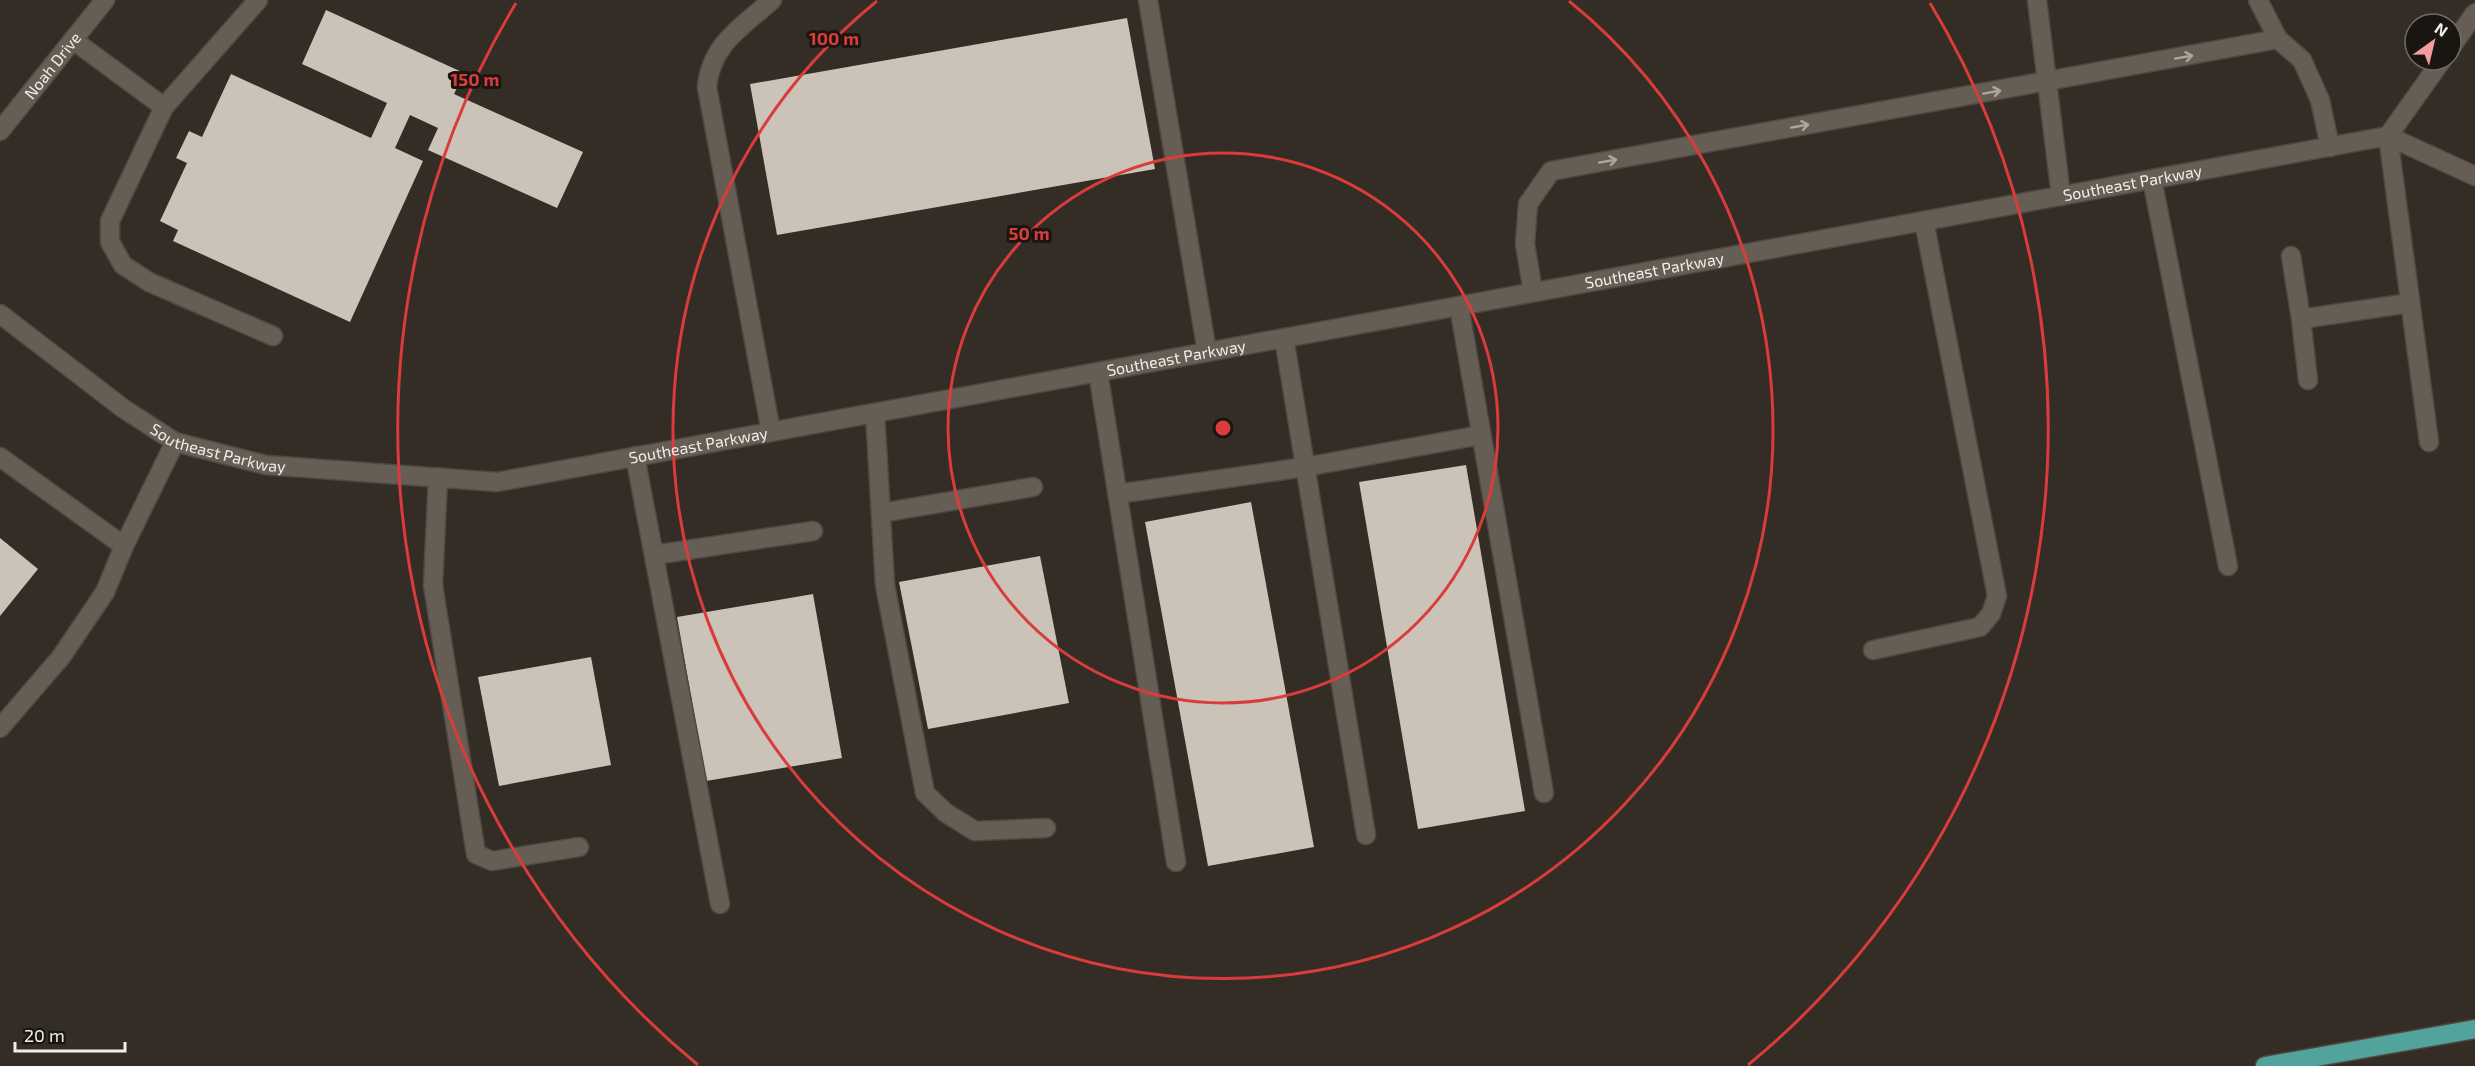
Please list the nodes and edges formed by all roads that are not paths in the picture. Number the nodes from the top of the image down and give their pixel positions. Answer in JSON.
{"nodes":[{"id":1,"x":105,"y":0,"type":"edge"},
{"id":2,"x":258,"y":0,"type":"edge"},
{"id":3,"x":772,"y":0,"type":"edge"},
{"id":4,"x":1148,"y":0,"type":"edge"},
{"id":5,"x":2037,"y":0,"type":"edge"},
{"id":6,"x":2258,"y":0,"type":"edge"},
{"id":7,"x":2475,"y":13,"type":"edge"},
{"id":8,"x":2463,"y":30,"type":"edge"},
{"id":9,"x":2278,"y":39,"type":"junction"},
{"id":10,"x":72,"y":40,"type":"junction"},
{"id":11,"x":2433,"y":72,"type":"edge"},
{"id":12,"x":2048,"y":81,"type":"junction"},
{"id":13,"x":164,"y":107,"type":"junction"},
{"id":14,"x":0,"y":131,"type":"edge"},
{"id":15,"x":2388,"y":136,"type":"junction"},
{"id":16,"x":2330,"y":147,"type":"junction"},
{"id":17,"x":2475,"y":176,"type":"edge"},
{"id":18,"x":2152,"y":179,"type":"junction"},
{"id":19,"x":2061,"y":196,"type":"junction"},
{"id":20,"x":1924,"y":221,"type":"junction"},
{"id":21,"x":2291,"y":256,"type":"dead end"},
{"id":22,"x":1533,"y":292,"type":"junction"},
{"id":23,"x":2410,"y":303,"type":"junction"},
{"id":24,"x":1459,"y":306,"type":"junction"},
{"id":25,"x":0,"y":314,"type":"edge"},
{"id":26,"x":2301,"y":319,"type":"junction"},
{"id":27,"x":273,"y":336,"type":"dead end"},
{"id":28,"x":1284,"y":338,"type":"junction"},
{"id":29,"x":1207,"y":352,"type":"junction"},
{"id":30,"x":1098,"y":372,"type":"junction"},
{"id":31,"x":2308,"y":380,"type":"dead end"},
{"id":32,"x":875,"y":412,"type":"junction"},
{"id":33,"x":771,"y":432,"type":"junction"},
{"id":34,"x":1482,"y":435,"type":"junction"},
{"id":35,"x":175,"y":442,"type":"junction"},
{"id":36,"x":2429,"y":442,"type":"dead end"},
{"id":37,"x":635,"y":456,"type":"junction"},
{"id":38,"x":0,"y":457,"type":"edge"},
{"id":39,"x":1305,"y":467,"type":"junction"},
{"id":40,"x":438,"y":477,"type":"junction"},
{"id":41,"x":1033,"y":487,"type":"dead end"},
{"id":42,"x":1117,"y":494,"type":"junction"},
{"id":43,"x":881,"y":513,"type":"junction"},
{"id":44,"x":813,"y":531,"type":"dead end"},
{"id":45,"x":124,"y":546,"type":"junction"},
{"id":46,"x":654,"y":555,"type":"junction"},
{"id":47,"x":2228,"y":566,"type":"dead end"},
{"id":48,"x":1873,"y":650,"type":"dead end"},
{"id":49,"x":0,"y":728,"type":"edge"},
{"id":50,"x":1544,"y":794,"type":"dead end"},
{"id":51,"x":1046,"y":828,"type":"dead end"},
{"id":52,"x":1366,"y":835,"type":"dead end"},
{"id":53,"x":579,"y":848,"type":"dead end"},
{"id":54,"x":1176,"y":862,"type":"dead end"},
{"id":55,"x":720,"y":904,"type":"dead end"},
{"id":56,"x":2475,"y":1029,"type":"edge"},
{"id":57,"x":2265,"y":1066,"type":"edge"}],
"edges":[{"from":1,"to":10,"type":"street","name":"Noah Drive"},
{"from":2,"to":13,"type":"street"},
{"from":3,"to":33,"type":"street"},
{"from":4,"to":29,"type":"street"},
{"from":5,"to":12,"type":"street"},
{"from":6,"to":9,"type":"street"},
{"from":7,"to":8,"type":"street"},
{"from":12,"to":9,"type":"street","one_way":true},
{"from":9,"to":16,"type":"street"},
{"from":10,"to":13,"type":"street"},
{"from":10,"to":14,"type":"street","name":"Noah Drive"},
{"from":11,"to":15,"type":"street"},
{"from":12,"to":19,"type":"street"},
{"from":22,"to":12,"type":"street","one_way":true},
{"from":13,"to":27,"type":"street"},
{"from":15,"to":16,"type":"street","name":"Southeast Parkway"},
{"from":15,"to":17,"type":"street"},
{"from":15,"to":23,"type":"street"},
{"from":16,"to":18,"type":"street","name":"Southeast Parkway"},
{"from":18,"to":19,"type":"street","name":"Southeast Parkway"},
{"from":18,"to":47,"type":"street"},
{"from":19,"to":20,"type":"street","name":"Southeast Parkway"},
{"from":20,"to":22,"type":"street","name":"Southeast Parkway"},
{"from":20,"to":48,"type":"street"},
{"from":21,"to":26,"type":"street"},
{"from":22,"to":24,"type":"street","name":"Southeast Parkway"},
{"from":23,"to":26,"type":"street"},
{"from":23,"to":36,"type":"street"},
{"from":24,"to":28,"type":"street","name":"Southeast Parkway"},
{"from":24,"to":34,"type":"street"},
{"from":25,"to":35,"type":"street","name":"Southeast Parkway"},
{"from":26,"to":31,"type":"street"},
{"from":28,"to":29,"type":"street","name":"Southeast Parkway"},
{"from":28,"to":39,"type":"street"},
{"from":29,"to":30,"type":"street","name":"Southeast Parkway"},
{"from":30,"to":32,"type":"street","name":"Southeast Parkway"},
{"from":30,"to":42,"type":"street"},
{"from":32,"to":33,"type":"street","name":"Southeast Parkway"},
{"from":32,"to":43,"type":"street"},
{"from":33,"to":37,"type":"street","name":"Southeast Parkway"},
{"from":34,"to":39,"type":"street"},
{"from":34,"to":50,"type":"street"},
{"from":35,"to":40,"type":"street","name":"Southeast Parkway"},
{"from":35,"to":45,"type":"street"},
{"from":37,"to":40,"type":"street","name":"Southeast Parkway"},
{"from":37,"to":46,"type":"street"},
{"from":38,"to":45,"type":"street"},
{"from":39,"to":42,"type":"street"},
{"from":39,"to":52,"type":"street"},
{"from":40,"to":53,"type":"street"},
{"from":41,"to":43,"type":"street"},
{"from":42,"to":54,"type":"street"},
{"from":43,"to":51,"type":"street"},
{"from":44,"to":46,"type":"street"},
{"from":45,"to":49,"type":"street"},
{"from":46,"to":55,"type":"street"},
{"from":56,"to":57,"type":"main road"}]}
